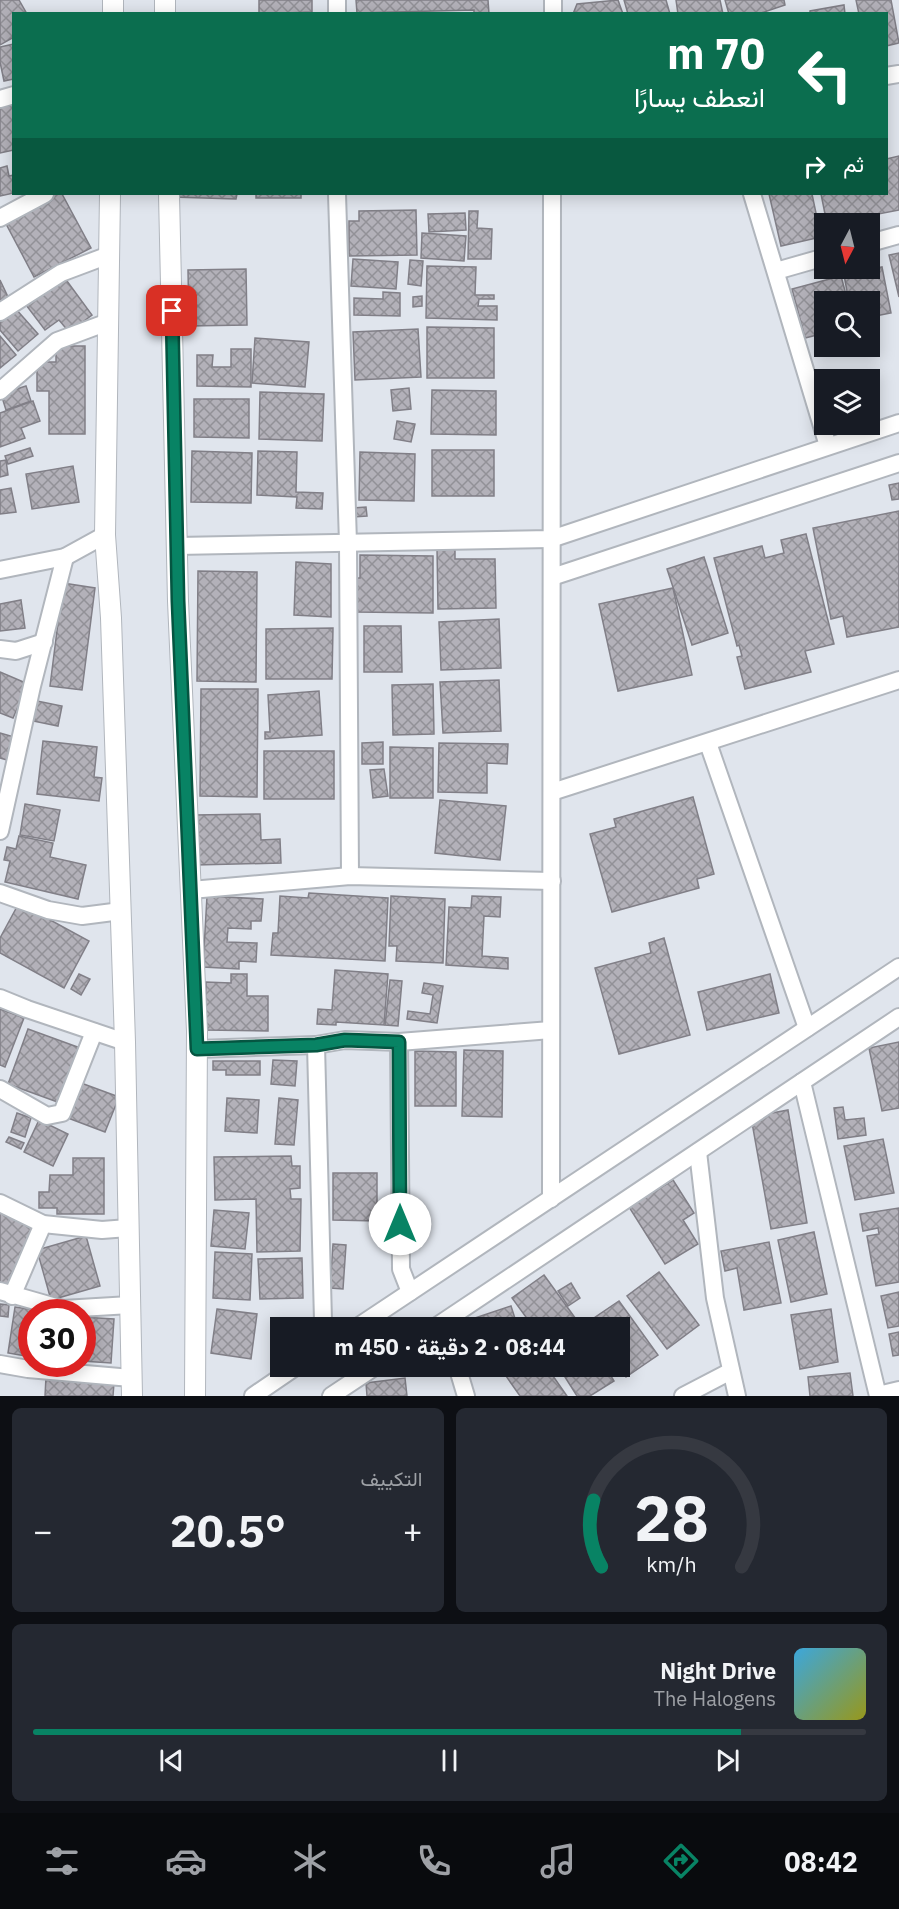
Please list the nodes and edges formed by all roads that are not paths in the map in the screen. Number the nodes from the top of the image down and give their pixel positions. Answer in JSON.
{"nodes":[{"id":1,"x":43,"y":195,"type":"edge"},
{"id":2,"x":110,"y":195,"type":"edge"},
{"id":3,"x":169,"y":195,"type":"edge"},
{"id":4,"x":337,"y":195,"type":"edge"},
{"id":5,"x":552,"y":195,"type":"edge"},
{"id":6,"x":752,"y":195,"type":"edge"},
{"id":7,"x":0,"y":218,"type":"edge"},
{"id":8,"x":899,"y":235,"type":"edge"},
{"id":9,"x":880,"y":240,"type":"edge"},
{"id":10,"x":109,"y":255,"type":"junction"},
{"id":11,"x":814,"y":260,"type":"edge"},
{"id":12,"x":776,"y":271,"type":"junction"},
{"id":13,"x":0,"y":312,"type":"edge"},
{"id":14,"x":108,"y":322,"type":"junction"},
{"id":15,"x":0,"y":391,"type":"edge"},
{"id":16,"x":899,"y":423,"type":"edge"},
{"id":17,"x":828,"y":446,"type":"junction"},
{"id":18,"x":899,"y":463,"type":"edge"},
{"id":19,"x":105,"y":535,"type":"junction"},
{"id":20,"x":551,"y":539,"type":"junction"},
{"id":21,"x":348,"y":543,"type":"junction"},
{"id":22,"x":177,"y":546,"type":"junction"},
{"id":23,"x":65,"y":557,"type":"junction"},
{"id":24,"x":0,"y":570,"type":"edge"},
{"id":25,"x":552,"y":577,"type":"junction"},
{"id":26,"x":44,"y":642,"type":"junction"},
{"id":27,"x":0,"y":649,"type":"edge"},
{"id":28,"x":899,"y":681,"type":"edge"},
{"id":29,"x":708,"y":743,"type":"junction"},
{"id":30,"x":552,"y":792,"type":"junction"},
{"id":31,"x":0,"y":831,"type":"edge"},
{"id":32,"x":350,"y":876,"type":"junction"},
{"id":33,"x":552,"y":881,"type":"junction"},
{"id":34,"x":191,"y":890,"type":"junction"},
{"id":35,"x":0,"y":893,"type":"edge"},
{"id":36,"x":120,"y":911,"type":"junction"},
{"id":37,"x":899,"y":967,"type":"edge"},
{"id":38,"x":0,"y":998,"type":"edge"},
{"id":39,"x":899,"y":1017,"type":"edge"},
{"id":40,"x":807,"y":1028,"type":"junction"},
{"id":41,"x":551,"y":1030,"type":"junction"},
{"id":42,"x":94,"y":1032,"type":"junction"},
{"id":43,"x":125,"y":1042,"type":"junction"},
{"id":44,"x":399,"y":1042,"type":"junction"},
{"id":45,"x":316,"y":1045,"type":"junction"},
{"id":46,"x":197,"y":1049,"type":"junction"},
{"id":47,"x":802,"y":1082,"type":"junction"},
{"id":48,"x":0,"y":1089,"type":"edge"},
{"id":49,"x":698,"y":1152,"type":"junction"},
{"id":50,"x":551,"y":1199,"type":"junction"},
{"id":51,"x":0,"y":1203,"type":"edge"},
{"id":52,"x":43,"y":1224,"type":"junction"},
{"id":53,"x":128,"y":1228,"type":"junction"},
{"id":54,"x":410,"y":1292,"type":"junction"},
{"id":55,"x":6,"y":1294,"type":"edge"},
{"id":56,"x":130,"y":1305,"type":"junction"},
{"id":57,"x":323,"y":1317,"type":"edge"},
{"id":58,"x":373,"y":1317,"type":"edge"},
{"id":59,"x":454,"y":1317,"type":"edge"},
{"id":60,"x":0,"y":1364,"type":"edge"},
{"id":61,"x":731,"y":1371,"type":"junction"},
{"id":62,"x":281,"y":1377,"type":"edge"},
{"id":63,"x":361,"y":1377,"type":"edge"},
{"id":64,"x":461,"y":1377,"type":"edge"},
{"id":65,"x":132,"y":1387,"type":"edge"},
{"id":66,"x":899,"y":1390,"type":"edge"},
{"id":67,"x":338,"y":1394,"type":"edge"},
{"id":68,"x":878,"y":1395,"type":"edge"},
{"id":69,"x":195,"y":1396,"type":"edge"},
{"id":70,"x":253,"y":1396,"type":"edge"},
{"id":71,"x":466,"y":1396,"type":"edge"},
{"id":72,"x":683,"y":1396,"type":"edge"},
{"id":73,"x":737,"y":1396,"type":"edge"}],
"edges":[{"from":1,"to":7,"type":"street"},
{"from":2,"to":10,"type":"street"},
{"from":3,"to":22,"type":"street"},
{"from":4,"to":21,"type":"street"},
{"from":5,"to":20,"type":"street"},
{"from":6,"to":12,"type":"street"},
{"from":8,"to":9,"type":"street"},
{"from":10,"to":13,"type":"street"},
{"from":10,"to":14,"type":"street"},
{"from":11,"to":12,"type":"street"},
{"from":12,"to":17,"type":"street"},
{"from":14,"to":15,"type":"street"},
{"from":14,"to":19,"type":"street"},
{"from":16,"to":17,"type":"street"},
{"from":17,"to":20,"type":"street"},
{"from":18,"to":25,"type":"street"},
{"from":19,"to":23,"type":"street"},
{"from":19,"to":36,"type":"street"},
{"from":20,"to":21,"type":"street"},
{"from":20,"to":25,"type":"street"},
{"from":21,"to":22,"type":"street"},
{"from":21,"to":32,"type":"street"},
{"from":22,"to":34,"type":"street"},
{"from":23,"to":24,"type":"street"},
{"from":23,"to":26,"type":"street"},
{"from":25,"to":30,"type":"street"},
{"from":26,"to":27,"type":"street"},
{"from":26,"to":31,"type":"street"},
{"from":28,"to":29,"type":"street"},
{"from":29,"to":30,"type":"street"},
{"from":29,"to":40,"type":"street"},
{"from":30,"to":33,"type":"street"},
{"from":32,"to":33,"type":"street"},
{"from":32,"to":34,"type":"street"},
{"from":33,"to":41,"type":"street"},
{"from":34,"to":46,"type":"street"},
{"from":35,"to":36,"type":"street"},
{"from":36,"to":43,"type":"street"},
{"from":37,"to":40,"type":"street"},
{"from":38,"to":42,"type":"street"},
{"from":39,"to":47,"type":"street"},
{"from":40,"to":50,"type":"street"},
{"from":41,"to":44,"type":"street"},
{"from":41,"to":50,"type":"street"},
{"from":42,"to":43,"type":"street"},
{"from":42,"to":48,"type":"street"},
{"from":43,"to":53,"type":"street"},
{"from":44,"to":45,"type":"street"},
{"from":44,"to":54,"type":"street"},
{"from":45,"to":46,"type":"street"},
{"from":45,"to":57,"type":"street"},
{"from":46,"to":69,"type":"street"},
{"from":47,"to":49,"type":"street"},
{"from":47,"to":68,"type":"street"},
{"from":49,"to":59,"type":"street"},
{"from":49,"to":61,"type":"street"},
{"from":50,"to":54,"type":"street"},
{"from":51,"to":52,"type":"street"},
{"from":52,"to":53,"type":"street"},
{"from":52,"to":55,"type":"street"},
{"from":53,"to":56,"type":"street"},
{"from":54,"to":58,"type":"street"},
{"from":55,"to":56,"type":"street"},
{"from":56,"to":65,"type":"street"},
{"from":60,"to":65,"type":"street"},
{"from":61,"to":72,"type":"street"},
{"from":61,"to":73,"type":"street"},
{"from":62,"to":70,"type":"street"},
{"from":63,"to":67,"type":"street"},
{"from":64,"to":71,"type":"street"},
{"from":66,"to":68,"type":"street"}]}
